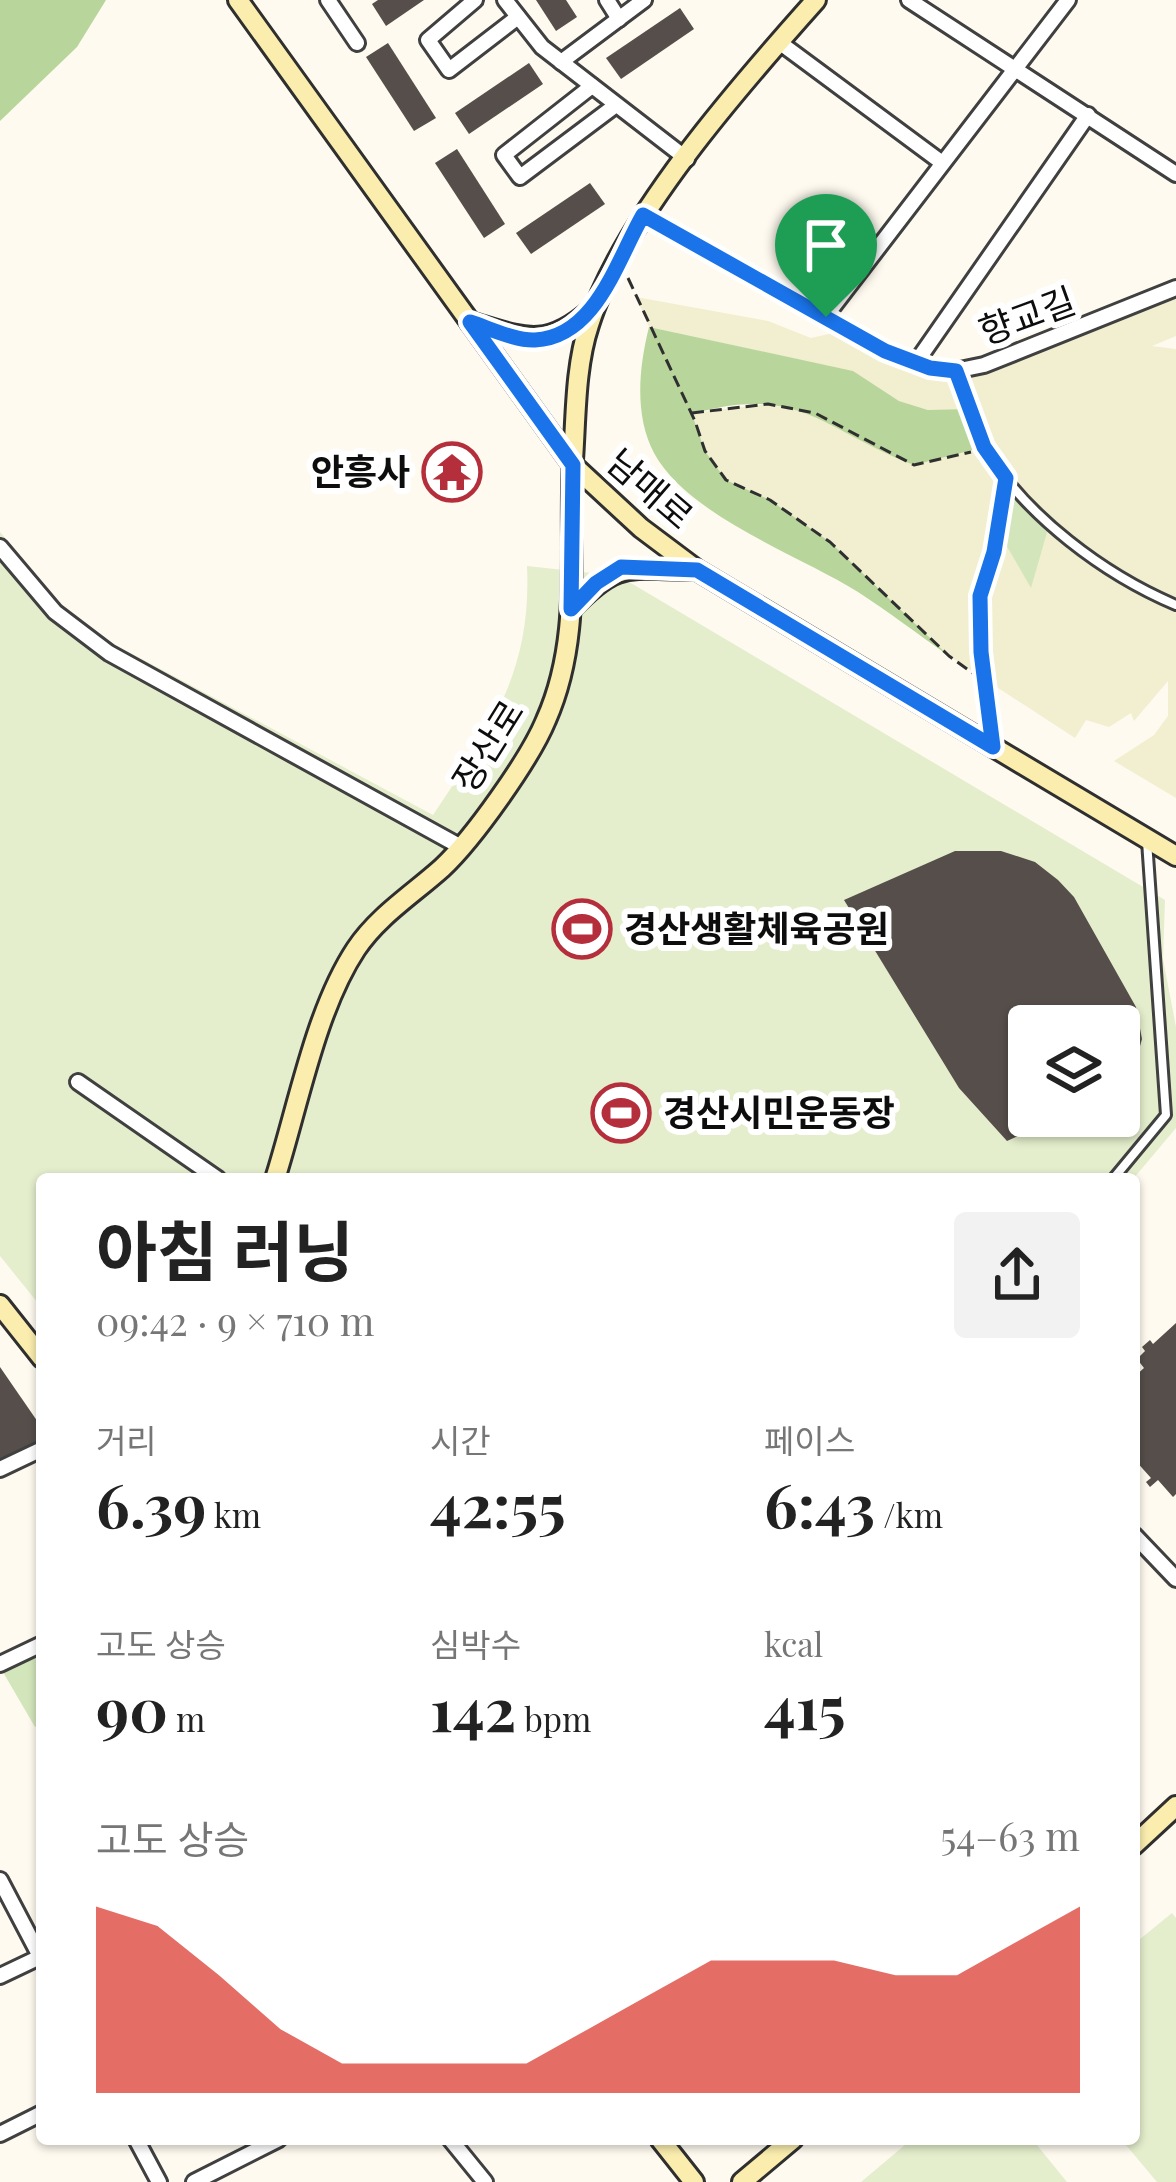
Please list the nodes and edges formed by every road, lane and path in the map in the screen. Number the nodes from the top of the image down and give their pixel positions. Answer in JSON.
{"nodes":[{"id":1,"x":238,"y":0,"type":"edge"},
{"id":2,"x":328,"y":0,"type":"edge"},
{"id":3,"x":475,"y":0,"type":"edge"},
{"id":4,"x":506,"y":0,"type":"edge"},
{"id":5,"x":607,"y":0,"type":"edge"},
{"id":6,"x":644,"y":0,"type":"edge"},
{"id":7,"x":816,"y":0,"type":"edge"},
{"id":8,"x":909,"y":0,"type":"edge"},
{"id":9,"x":1068,"y":0,"type":"edge"},
{"id":10,"x":518,"y":17,"type":"junction"},
{"id":11,"x":620,"y":19,"type":"junction"},
{"id":12,"x":779,"y":42,"type":"junction"},
{"id":13,"x":357,"y":43,"type":"dead end"},
{"id":14,"x":561,"y":62,"type":"junction"},
{"id":15,"x":1016,"y":68,"type":"junction"},
{"id":16,"x":592,"y":86,"type":"junction"},
{"id":17,"x":616,"y":104,"type":"junction"},
{"id":18,"x":1088,"y":115,"type":"junction"},
{"id":19,"x":687,"y":159,"type":"junction"},
{"id":20,"x":941,"y":162,"type":"junction"},
{"id":21,"x":1176,"y":174,"type":"edge"},
{"id":22,"x":643,"y":215,"type":"junction"},
{"id":23,"x":619,"y":258,"type":"junction"},
{"id":24,"x":1176,"y":288,"type":"edge"},
{"id":25,"x":595,"y":307,"type":"junction"},
{"id":26,"x":826,"y":317,"type":"junction"},
{"id":27,"x":470,"y":322,"type":"junction"},
{"id":28,"x":915,"y":364,"type":"junction"},
{"id":29,"x":956,"y":371,"type":"junction"},
{"id":30,"x":692,"y":413,"type":"junction"},
{"id":31,"x":984,"y":447,"type":"junction"},
{"id":32,"x":573,"y":465,"type":"junction"},
{"id":33,"x":1006,"y":478,"type":"junction"},
{"id":34,"x":0,"y":548,"type":"edge"},
{"id":35,"x":697,"y":570,"type":"junction"},
{"id":36,"x":1176,"y":605,"type":"edge"},
{"id":37,"x":571,"y":609,"type":"junction"},
{"id":38,"x":985,"y":682,"type":"junction"},
{"id":39,"x":993,"y":747,"type":"junction"},
{"id":40,"x":1147,"y":839,"type":"junction"},
{"id":41,"x":461,"y":847,"type":"junction"},
{"id":42,"x":1176,"y":856,"type":"edge"},
{"id":43,"x":78,"y":1082,"type":"dead end"},
{"id":44,"x":209,"y":1173,"type":"edge"},
{"id":45,"x":277,"y":1173,"type":"edge"},
{"id":46,"x":1118,"y":1173,"type":"edge"},
{"id":47,"x":0,"y":1305,"type":"edge"},
{"id":48,"x":36,"y":1350,"type":"edge"},
{"id":49,"x":36,"y":1452,"type":"edge"},
{"id":50,"x":0,"y":1469,"type":"edge"},
{"id":51,"x":1140,"y":1541,"type":"edge"},
{"id":52,"x":1176,"y":1579,"type":"edge"},
{"id":53,"x":36,"y":1647,"type":"edge"},
{"id":54,"x":0,"y":1664,"type":"edge"},
{"id":55,"x":1176,"y":1806,"type":"edge"},
{"id":56,"x":1140,"y":1839,"type":"edge"},
{"id":57,"x":0,"y":1880,"type":"edge"},
{"id":58,"x":36,"y":1948,"type":"edge"},
{"id":59,"x":36,"y":1960,"type":"edge"},
{"id":60,"x":0,"y":1976,"type":"edge"},
{"id":61,"x":36,"y":2116,"type":"edge"},
{"id":62,"x":0,"y":2134,"type":"edge"},
{"id":63,"x":139,"y":2145,"type":"edge"},
{"id":64,"x":267,"y":2145,"type":"edge"},
{"id":65,"x":455,"y":2145,"type":"edge"},
{"id":66,"x":664,"y":2145,"type":"edge"},
{"id":67,"x":786,"y":2145,"type":"edge"},
{"id":68,"x":159,"y":2182,"type":"edge"},
{"id":69,"x":194,"y":2182,"type":"edge"},
{"id":70,"x":485,"y":2182,"type":"edge"},
{"id":71,"x":694,"y":2182,"type":"edge"},
{"id":72,"x":742,"y":2182,"type":"edge"}],
"edges":[{"from":1,"to":27,"type":"street","name":"남매로"},
{"from":2,"to":13,"type":"street"},
{"from":3,"to":10,"type":"street"},
{"from":4,"to":10,"type":"street"},
{"from":5,"to":11,"type":"street"},
{"from":6,"to":11,"type":"street"},
{"from":7,"to":12,"type":"street","name":"장산로"},
{"from":8,"to":15,"type":"street"},
{"from":9,"to":15,"type":"street"},
{"from":10,"to":14,"type":"street"},
{"from":11,"to":14,"type":"street"},
{"from":12,"to":19,"type":"street","name":"장산로"},
{"from":12,"to":20,"type":"street"},
{"from":14,"to":16,"type":"street"},
{"from":15,"to":18,"type":"street"},
{"from":15,"to":20,"type":"street"},
{"from":16,"to":17,"type":"street"},
{"from":16,"to":17,"type":"street"},
{"from":17,"to":19,"type":"street"},
{"from":18,"to":21,"type":"street"},
{"from":18,"to":28,"type":"street"},
{"from":19,"to":22,"type":"street","name":"장산로"},
{"from":20,"to":26,"type":"street"},
{"from":22,"to":23,"type":"street","name":"장산로"},
{"from":22,"to":26,"type":"street","name":"향교길"},
{"from":23,"to":25,"type":"street","name":"장산로"},
{"from":23,"to":30,"type":"path"},
{"from":24,"to":29,"type":"street","name":"향교길"},
{"from":25,"to":27,"type":"street"},
{"from":25,"to":32,"type":"street","name":"장산로"},
{"from":26,"to":28,"type":"street","name":"향교길"},
{"from":27,"to":32,"type":"street","name":"남매로"},
{"from":28,"to":29,"type":"street","name":"향교길"},
{"from":29,"to":31,"type":"lane"},
{"from":30,"to":31,"type":"path"},
{"from":30,"to":38,"type":"path"},
{"from":31,"to":33,"type":"lane"},
{"from":32,"to":35,"type":"street","name":"남매로"},
{"from":32,"to":37,"type":"street","name":"장산로"},
{"from":33,"to":36,"type":"lane"},
{"from":33,"to":38,"type":"path"},
{"from":34,"to":41,"type":"street"},
{"from":35,"to":37,"type":"street"},
{"from":35,"to":39,"type":"street","name":"남매로"},
{"from":37,"to":41,"type":"street","name":"장산로"},
{"from":38,"to":39,"type":"path"},
{"from":39,"to":40,"type":"street","name":"남매로"},
{"from":40,"to":42,"type":"street","name":"남매로"},
{"from":40,"to":46,"type":"lane"},
{"from":41,"to":45,"type":"street","name":"장산로"},
{"from":43,"to":44,"type":"street"},
{"from":47,"to":48,"type":"street"},
{"from":49,"to":50,"type":"street"},
{"from":51,"to":52,"type":"street"},
{"from":53,"to":54,"type":"street"},
{"from":55,"to":56,"type":"street"},
{"from":57,"to":58,"type":"street"},
{"from":59,"to":60,"type":"street"},
{"from":61,"to":62,"type":"street"},
{"from":63,"to":68,"type":"street"},
{"from":64,"to":69,"type":"street"},
{"from":65,"to":70,"type":"street"},
{"from":66,"to":71,"type":"street"},
{"from":67,"to":72,"type":"street"}]}
